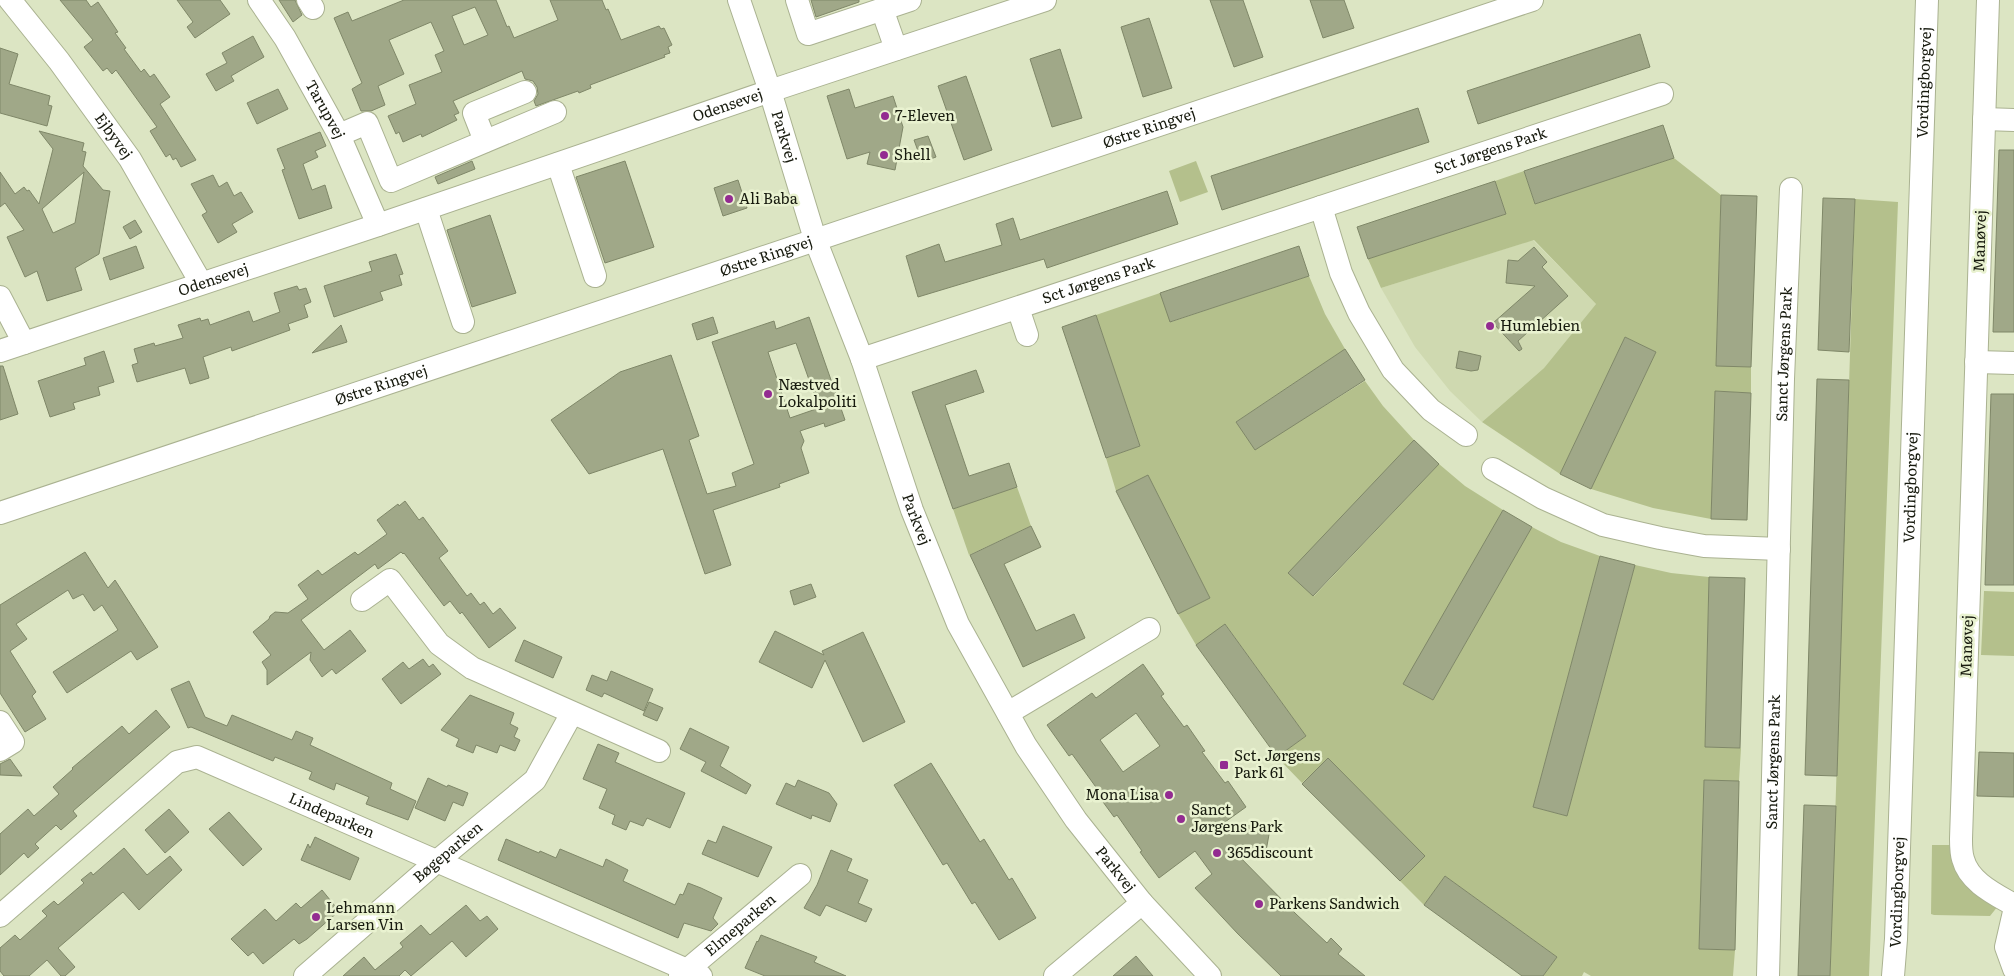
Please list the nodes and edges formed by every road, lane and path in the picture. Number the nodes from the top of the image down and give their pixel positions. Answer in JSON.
{"nodes":[{"id":1,"x":10,"y":0,"type":"edge"},
{"id":2,"x":259,"y":0,"type":"edge"},
{"id":3,"x":739,"y":0,"type":"edge"},
{"id":4,"x":796,"y":0,"type":"edge"},
{"id":5,"x":910,"y":0,"type":"edge"},
{"id":6,"x":1045,"y":0,"type":"edge"},
{"id":7,"x":1532,"y":0,"type":"edge"},
{"id":8,"x":1927,"y":0,"type":"edge"},
{"id":9,"x":1988,"y":0,"type":"edge"},
{"id":10,"x":1000,"y":7,"type":"edge"},
{"id":11,"x":882,"y":9,"type":"junction"},
{"id":12,"x":896,"y":49,"type":"junction"},
{"id":13,"x":770,"y":91,"type":"junction"},
{"id":14,"x":525,"y":92,"type":"dead end"},
{"id":15,"x":1662,"y":94,"type":"dead end"},
{"id":16,"x":555,"y":112,"type":"dead end"},
{"id":17,"x":1984,"y":120,"type":"junction"},
{"id":18,"x":2014,"y":120,"type":"edge"},
{"id":19,"x":339,"y":135,"type":"junction"},
{"id":20,"x":485,"y":142,"type":"junction"},
{"id":21,"x":558,"y":164,"type":"junction"},
{"id":22,"x":1791,"y":189,"type":"dead end"},
{"id":23,"x":1321,"y":207,"type":"junction"},
{"id":24,"x":426,"y":209,"type":"junction"},
{"id":25,"x":378,"y":226,"type":"junction"},
{"id":26,"x":815,"y":239,"type":"junction"},
{"id":27,"x":595,"y":276,"type":"dead end"},
{"id":28,"x":201,"y":283,"type":"junction"},
{"id":29,"x":0,"y":297,"type":"edge"},
{"id":30,"x":1018,"y":308,"type":"junction"},
{"id":31,"x":463,"y":322,"type":"dead end"},
{"id":32,"x":1027,"y":335,"type":"dead end"},
{"id":33,"x":24,"y":343,"type":"junction"},
{"id":34,"x":0,"y":351,"type":"edge"},
{"id":35,"x":862,"y":359,"type":"junction"},
{"id":36,"x":1976,"y":362,"type":"junction"},
{"id":37,"x":2014,"y":363,"type":"edge"},
{"id":38,"x":1466,"y":435,"type":"dead end"},
{"id":39,"x":1493,"y":469,"type":"dead end"},
{"id":40,"x":0,"y":514,"type":"edge"},
{"id":41,"x":1779,"y":549,"type":"junction"},
{"id":42,"x":362,"y":600,"type":"dead end"},
{"id":43,"x":1149,"y":629,"type":"dead end"},
{"id":44,"x":572,"y":713,"type":"junction"},
{"id":45,"x":1008,"y":713,"type":"junction"},
{"id":46,"x":0,"y":722,"type":"edge"},
{"id":47,"x":0,"y":750,"type":"edge"},
{"id":48,"x":660,"y":751,"type":"dead end"},
{"id":49,"x":436,"y":862,"type":"junction"},
{"id":50,"x":800,"y":875,"type":"dead end"},
{"id":51,"x":1142,"y":903,"type":"junction"},
{"id":52,"x":2014,"y":905,"type":"edge"},
{"id":53,"x":2014,"y":912,"type":"edge"},
{"id":54,"x":0,"y":916,"type":"edge"},
{"id":55,"x":2014,"y":969,"type":"edge"},
{"id":56,"x":690,"y":974,"type":"edge"},
{"id":57,"x":305,"y":976,"type":"edge"},
{"id":58,"x":1055,"y":976,"type":"edge"},
{"id":59,"x":1210,"y":976,"type":"edge"},
{"id":60,"x":1768,"y":976,"type":"edge"},
{"id":61,"x":1893,"y":976,"type":"edge"}],
"edges":[{"from":1,"to":28,"type":"street","name":"Ejbyvej"},
{"from":2,"to":19,"type":"street","name":"Tarupvej"},
{"from":3,"to":13,"type":"street","name":"Parkvej"},
{"from":4,"to":11,"type":"street"},
{"from":5,"to":11,"type":"street"},
{"from":6,"to":10,"type":"street","name":"Odensevej"},
{"from":7,"to":26,"type":"street","name":"Østre Ringvej"},
{"from":8,"to":61,"type":"street","name":"Vordingborgvej"},
{"from":9,"to":17,"type":"street","name":"Manøvej"},
{"from":10,"to":12,"type":"street","name":"Odensevej"},
{"from":11,"to":12,"type":"street"},
{"from":12,"to":13,"type":"street","name":"Odensevej"},
{"from":13,"to":21,"type":"street","name":"Odensevej"},
{"from":13,"to":26,"type":"street","name":"Parkvej"},
{"from":14,"to":20,"type":"street"},
{"from":15,"to":23,"type":"street","name":"Sct Jørgens Park"},
{"from":16,"to":20,"type":"street"},
{"from":17,"to":18,"type":"street"},
{"from":17,"to":36,"type":"street","name":"Manøvej"},
{"from":19,"to":20,"type":"street"},
{"from":19,"to":25,"type":"street","name":"Tarupvej"},
{"from":21,"to":24,"type":"street","name":"Odensevej"},
{"from":21,"to":27,"type":"street"},
{"from":22,"to":41,"type":"street","name":"Sanct Jørgens Park"},
{"from":23,"to":30,"type":"street","name":"Sct Jørgens Park"},
{"from":23,"to":38,"type":"street"},
{"from":24,"to":25,"type":"street","name":"Odensevej"},
{"from":24,"to":31,"type":"street"},
{"from":25,"to":28,"type":"street","name":"Odensevej"},
{"from":26,"to":35,"type":"street","name":"Parkvej"},
{"from":26,"to":40,"type":"street","name":"Østre Ringvej"},
{"from":28,"to":33,"type":"street","name":"Odensevej"},
{"from":29,"to":33,"type":"street"},
{"from":30,"to":32,"type":"street"},
{"from":30,"to":35,"type":"street","name":"Sct Jørgens Park"},
{"from":33,"to":34,"type":"street","name":"Odensevej"},
{"from":35,"to":45,"type":"street","name":"Parkvej"},
{"from":36,"to":37,"type":"street"},
{"from":36,"to":52,"type":"street","name":"Manøvej"},
{"from":39,"to":41,"type":"street"},
{"from":41,"to":60,"type":"street","name":"Sanct Jørgens Park"},
{"from":42,"to":44,"type":"street"},
{"from":43,"to":45,"type":"street"},
{"from":44,"to":48,"type":"street"},
{"from":44,"to":49,"type":"street","name":"Bøgeparken"},
{"from":45,"to":51,"type":"street","name":"Parkvej"},
{"from":46,"to":47,"type":"street"},
{"from":49,"to":54,"type":"street","name":"Lindeparken"},
{"from":49,"to":56,"type":"street","name":"Lindeparken"},
{"from":49,"to":57,"type":"street","name":"Bøgeparken"},
{"from":50,"to":56,"type":"street","name":"Elmeparken"},
{"from":51,"to":58,"type":"street"},
{"from":51,"to":59,"type":"street","name":"Parkvej"},
{"from":53,"to":55,"type":"street"}]}
